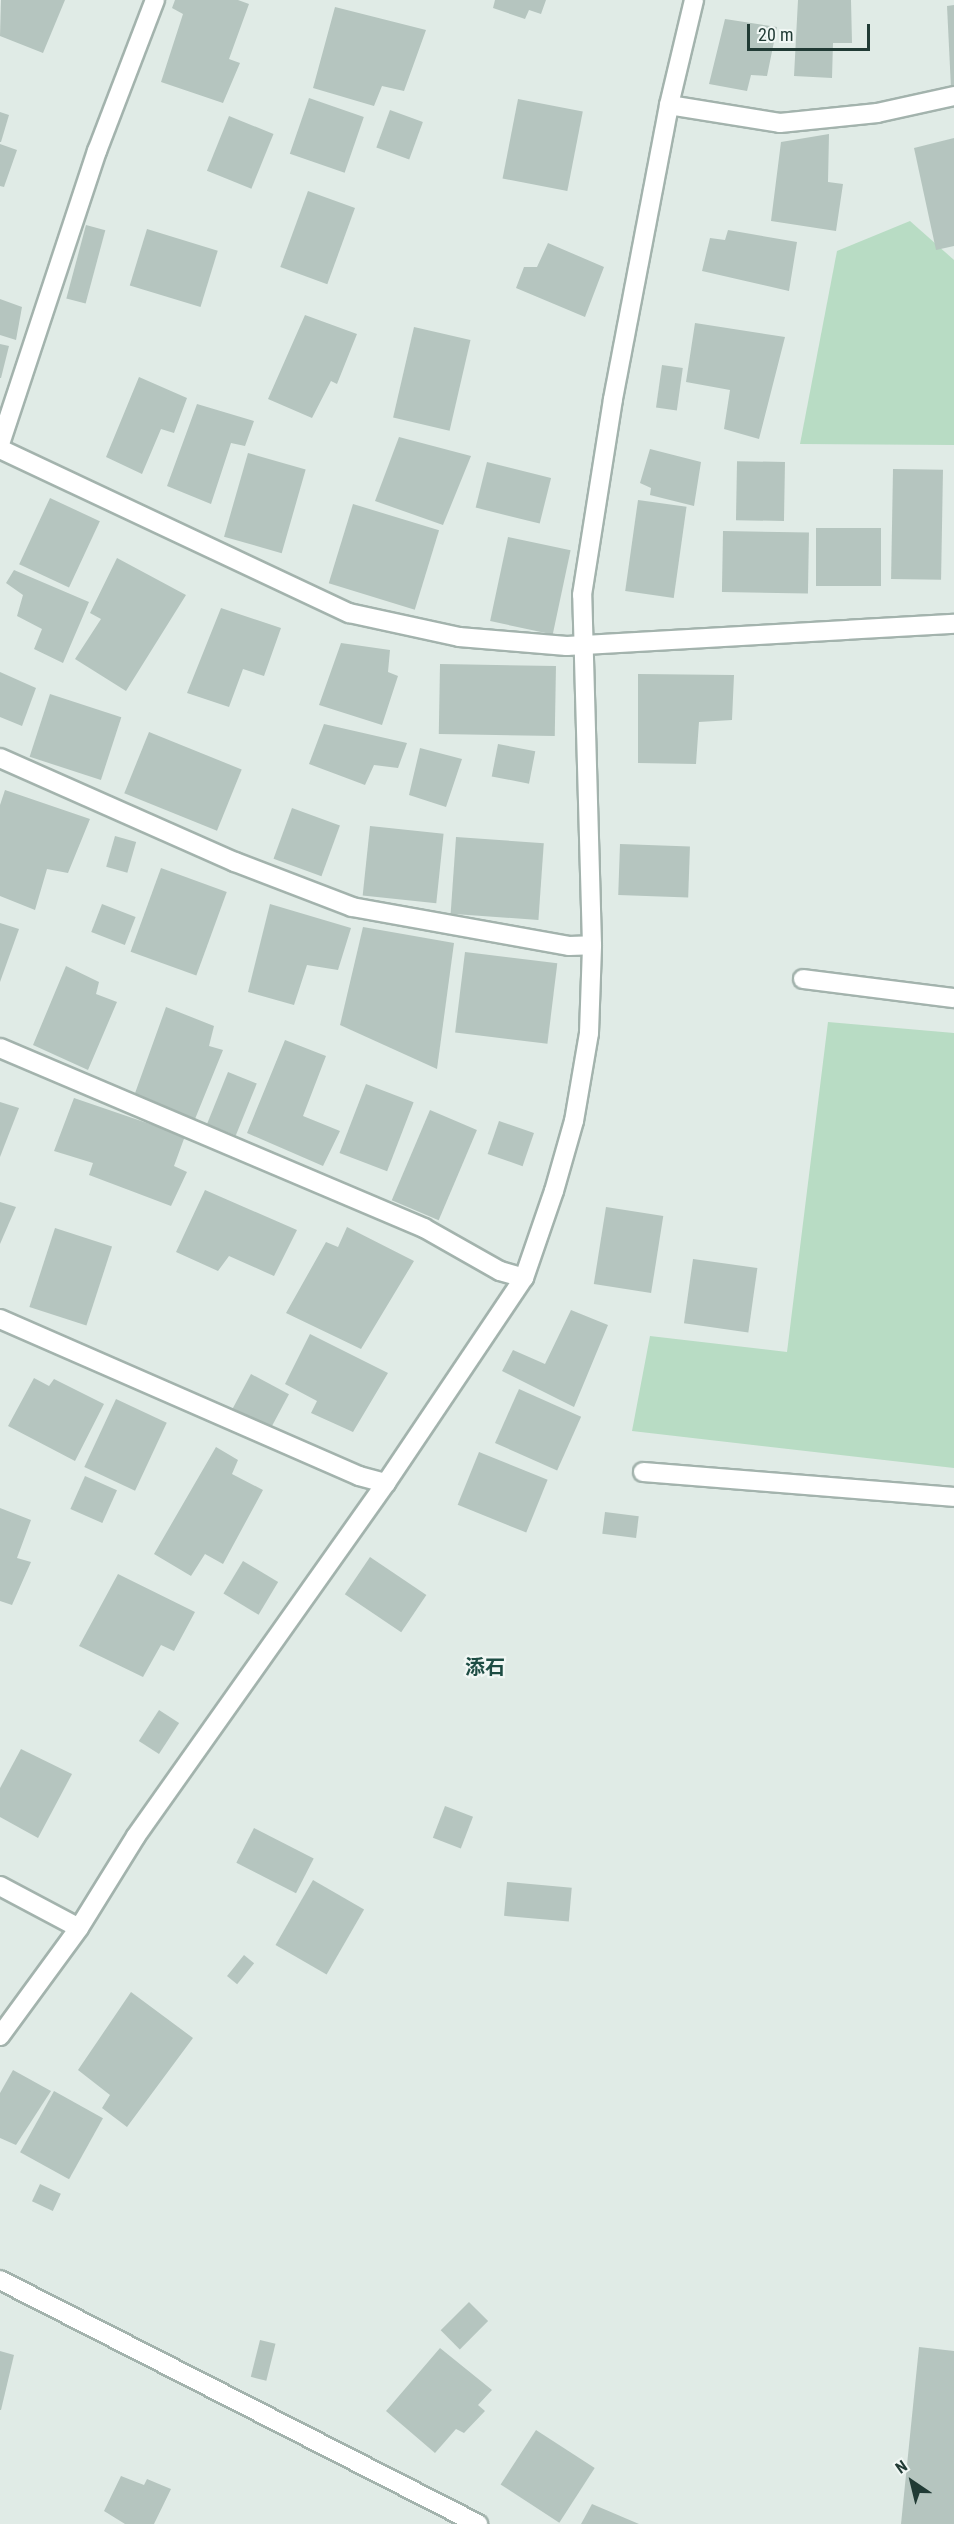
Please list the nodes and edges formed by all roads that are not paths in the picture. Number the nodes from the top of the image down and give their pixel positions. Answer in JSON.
{"nodes":[{"id":1,"x":154,"y":0,"type":"edge"},
{"id":2,"x":694,"y":0,"type":"edge"},
{"id":3,"x":954,"y":96,"type":"edge"},
{"id":4,"x":669,"y":105,"type":"junction"},
{"id":5,"x":0,"y":444,"type":"edge"},
{"id":6,"x":0,"y":449,"type":"edge"},
{"id":7,"x":954,"y":624,"type":"edge"},
{"id":8,"x":586,"y":644,"type":"junction"},
{"id":9,"x":0,"y":758,"type":"edge"},
{"id":10,"x":592,"y":945,"type":"junction"},
{"id":11,"x":803,"y":979,"type":"dead end"},
{"id":12,"x":954,"y":998,"type":"edge"},
{"id":13,"x":0,"y":1048,"type":"edge"},
{"id":14,"x":524,"y":1278,"type":"junction"},
{"id":15,"x":0,"y":1319,"type":"edge"},
{"id":16,"x":644,"y":1472,"type":"dead end"},
{"id":17,"x":386,"y":1483,"type":"junction"},
{"id":18,"x":954,"y":1497,"type":"edge"},
{"id":19,"x":0,"y":1886,"type":"edge"},
{"id":20,"x":79,"y":1928,"type":"junction"},
{"id":21,"x":0,"y":2036,"type":"edge"},
{"id":22,"x":0,"y":2280,"type":"edge"},
{"id":23,"x":478,"y":2524,"type":"edge"}],
"edges":[{"from":1,"to":5,"type":"street"},
{"from":2,"to":4,"type":"street"},
{"from":3,"to":4,"type":"street"},
{"from":4,"to":8,"type":"street"},
{"from":6,"to":8,"type":"street"},
{"from":7,"to":8,"type":"street"},
{"from":8,"to":10,"type":"street"},
{"from":9,"to":10,"type":"street"},
{"from":10,"to":14,"type":"street"},
{"from":11,"to":12,"type":"street"},
{"from":13,"to":14,"type":"street"},
{"from":14,"to":17,"type":"street"},
{"from":15,"to":17,"type":"street"},
{"from":16,"to":18,"type":"street"},
{"from":17,"to":20,"type":"street"},
{"from":19,"to":20,"type":"street"},
{"from":20,"to":21,"type":"street"},
{"from":22,"to":23,"type":"street"}]}
